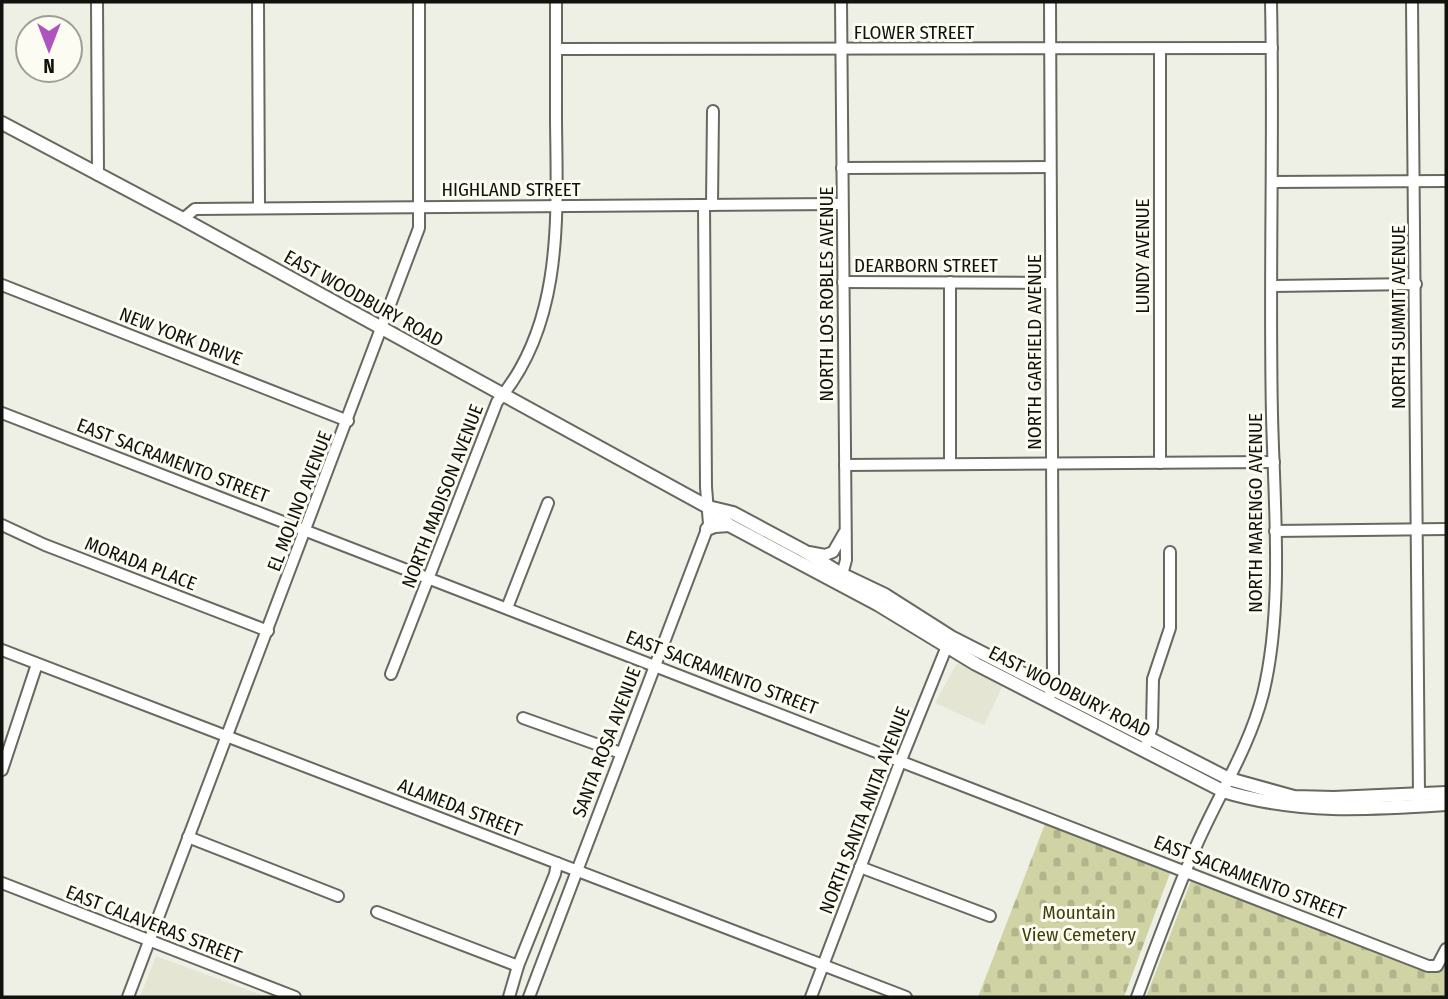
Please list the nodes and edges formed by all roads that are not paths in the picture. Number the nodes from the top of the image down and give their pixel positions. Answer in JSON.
{"nodes":[{"id":1,"x":97,"y":2,"type":"edge"},
{"id":2,"x":258,"y":2,"type":"edge"},
{"id":3,"x":419,"y":2,"type":"edge"},
{"id":4,"x":556,"y":2,"type":"edge"},
{"id":5,"x":841,"y":2,"type":"edge"},
{"id":6,"x":1050,"y":2,"type":"edge"},
{"id":7,"x":1272,"y":2,"type":"edge"},
{"id":8,"x":1412,"y":2,"type":"edge"},
{"id":9,"x":1272,"y":48,"type":"junction"},
{"id":10,"x":556,"y":49,"type":"junction"},
{"id":11,"x":1050,"y":49,"type":"junction"},
{"id":12,"x":1160,"y":49,"type":"junction"},
{"id":13,"x":841,"y":50,"type":"junction"},
{"id":14,"x":713,"y":111,"type":"dead end"},
{"id":15,"x":2,"y":123,"type":"edge"},
{"id":16,"x":1050,"y":167,"type":"junction"},
{"id":17,"x":842,"y":168,"type":"junction"},
{"id":18,"x":98,"y":175,"type":"junction"},
{"id":19,"x":1415,"y":181,"type":"junction"},
{"id":20,"x":1446,"y":181,"type":"edge"},
{"id":21,"x":1273,"y":182,"type":"junction"},
{"id":22,"x":842,"y":204,"type":"junction"},
{"id":23,"x":708,"y":205,"type":"junction"},
{"id":24,"x":557,"y":206,"type":"junction"},
{"id":25,"x":421,"y":207,"type":"junction"},
{"id":26,"x":259,"y":208,"type":"junction"},
{"id":27,"x":183,"y":219,"type":"junction"},
{"id":28,"x":843,"y":282,"type":"junction"},
{"id":29,"x":950,"y":282,"type":"junction"},
{"id":30,"x":1050,"y":283,"type":"junction"},
{"id":31,"x":1416,"y":284,"type":"junction"},
{"id":32,"x":2,"y":285,"type":"edge"},
{"id":33,"x":1273,"y":286,"type":"junction"},
{"id":34,"x":382,"y":329,"type":"junction"},
{"id":35,"x":502,"y":396,"type":"junction"},
{"id":36,"x":2,"y":413,"type":"edge"},
{"id":37,"x":348,"y":421,"type":"junction"},
{"id":38,"x":1274,"y":462,"type":"junction"},
{"id":39,"x":1160,"y":463,"type":"junction"},
{"id":40,"x":950,"y":464,"type":"junction"},
{"id":41,"x":1052,"y":464,"type":"junction"},
{"id":42,"x":845,"y":465,"type":"junction"},
{"id":43,"x":548,"y":503,"type":"dead end"},
{"id":44,"x":708,"y":507,"type":"junction"},
{"id":45,"x":2,"y":525,"type":"edge"},
{"id":46,"x":729,"y":525,"type":"junction"},
{"id":47,"x":707,"y":529,"type":"junction"},
{"id":48,"x":1446,"y":529,"type":"edge"},
{"id":49,"x":306,"y":530,"type":"junction"},
{"id":50,"x":845,"y":530,"type":"junction"},
{"id":51,"x":1416,"y":530,"type":"junction"},
{"id":52,"x":1275,"y":531,"type":"junction"},
{"id":53,"x":804,"y":551,"type":"junction"},
{"id":54,"x":1170,"y":552,"type":"dead end"},
{"id":55,"x":429,"y":578,"type":"junction"},
{"id":56,"x":841,"y":580,"type":"junction"},
{"id":57,"x":507,"y":607,"type":"junction"},
{"id":58,"x":268,"y":631,"type":"junction"},
{"id":59,"x":948,"y":642,"type":"junction"},
{"id":60,"x":2,"y":650,"type":"edge"},
{"id":61,"x":37,"y":664,"type":"junction"},
{"id":62,"x":655,"y":665,"type":"junction"},
{"id":63,"x":391,"y":674,"type":"dead end"},
{"id":64,"x":1051,"y":694,"type":"junction"},
{"id":65,"x":523,"y":718,"type":"dead end"},
{"id":66,"x":227,"y":736,"type":"junction"},
{"id":67,"x":1148,"y":738,"type":"junction"},
{"id":68,"x":1144,"y":751,"type":"junction"},
{"id":69,"x":621,"y":753,"type":"junction"},
{"id":70,"x":901,"y":760,"type":"junction"},
{"id":71,"x":2,"y":770,"type":"edge"},
{"id":72,"x":1226,"y":785,"type":"junction"},
{"id":73,"x":1446,"y":793,"type":"edge"},
{"id":74,"x":1419,"y":795,"type":"junction"},
{"id":75,"x":1446,"y":804,"type":"edge"},
{"id":76,"x":188,"y":837,"type":"junction"},
{"id":77,"x":557,"y":863,"type":"junction"},
{"id":78,"x":860,"y":867,"type":"junction"},
{"id":79,"x":576,"y":870,"type":"junction"},
{"id":80,"x":1187,"y":870,"type":"junction"},
{"id":81,"x":2,"y":883,"type":"edge"},
{"id":82,"x":338,"y":896,"type":"dead end"},
{"id":83,"x":377,"y":912,"type":"dead end"},
{"id":84,"x":990,"y":916,"type":"dead end"},
{"id":85,"x":149,"y":941,"type":"junction"},
{"id":86,"x":1446,"y":949,"type":"edge"},
{"id":87,"x":824,"y":965,"type":"junction"},
{"id":88,"x":518,"y":966,"type":"junction"},
{"id":89,"x":128,"y":997,"type":"edge"},
{"id":90,"x":295,"y":997,"type":"edge"},
{"id":91,"x":509,"y":997,"type":"edge"},
{"id":92,"x":529,"y":997,"type":"edge"},
{"id":93,"x":811,"y":997,"type":"edge"},
{"id":94,"x":906,"y":997,"type":"edge"},
{"id":95,"x":1137,"y":997,"type":"edge"}],
"edges":[{"from":1,"to":18,"type":"street"},
{"from":2,"to":26,"type":"street"},
{"from":3,"to":25,"type":"street","name":"EL MOLINO AVENUE"},
{"from":4,"to":10,"type":"street","name":"NORTH MADISON AVENUE"},
{"from":5,"to":13,"type":"street","name":"NORTH LOS ROBLES AVENUE"},
{"from":6,"to":11,"type":"street","name":"NORTH GARFIELD AVENUE"},
{"from":7,"to":9,"type":"street","name":"NORTH MARENGO AVENUE"},
{"from":8,"to":19,"type":"street","name":"NORTH SUMMIT AVENUE"},
{"from":9,"to":12,"type":"street","name":"FLOWER STREET"},
{"from":9,"to":21,"type":"street","name":"NORTH MARENGO AVENUE"},
{"from":10,"to":13,"type":"street","name":"FLOWER STREET"},
{"from":10,"to":24,"type":"street","name":"NORTH MADISON AVENUE"},
{"from":11,"to":12,"type":"street","name":"FLOWER STREET"},
{"from":11,"to":13,"type":"street","name":"FLOWER STREET"},
{"from":11,"to":16,"type":"street","name":"NORTH GARFIELD AVENUE"},
{"from":12,"to":39,"type":"street","name":"LUNDY AVENUE"},
{"from":13,"to":17,"type":"street","name":"NORTH LOS ROBLES AVENUE"},
{"from":14,"to":23,"type":"street","name":"SANTA ROSA AVENUE"},
{"from":15,"to":18,"type":"main road","name":"EAST WOODBURY ROAD"},
{"from":16,"to":17,"type":"street"},
{"from":16,"to":30,"type":"street","name":"NORTH GARFIELD AVENUE"},
{"from":17,"to":22,"type":"street","name":"NORTH LOS ROBLES AVENUE"},
{"from":18,"to":27,"type":"main road","name":"EAST WOODBURY ROAD"},
{"from":19,"to":20,"type":"street"},
{"from":19,"to":21,"type":"street"},
{"from":19,"to":31,"type":"street","name":"NORTH SUMMIT AVENUE"},
{"from":21,"to":33,"type":"street","name":"NORTH MARENGO AVENUE"},
{"from":22,"to":23,"type":"street","name":"HIGHLAND STREET"},
{"from":22,"to":28,"type":"street","name":"NORTH LOS ROBLES AVENUE"},
{"from":23,"to":24,"type":"street","name":"HIGHLAND STREET"},
{"from":23,"to":44,"type":"street","name":"SANTA ROSA AVENUE"},
{"from":24,"to":25,"type":"street","name":"HIGHLAND STREET"},
{"from":24,"to":35,"type":"street","name":"NORTH MADISON AVENUE"},
{"from":25,"to":26,"type":"street","name":"HIGHLAND STREET"},
{"from":25,"to":34,"type":"street","name":"EL MOLINO AVENUE"},
{"from":26,"to":27,"type":"street","name":"HIGHLAND STREET"},
{"from":27,"to":34,"type":"main road","name":"EAST WOODBURY ROAD"},
{"from":28,"to":29,"type":"street","name":"DEARBORN STREET"},
{"from":28,"to":42,"type":"street","name":"NORTH LOS ROBLES AVENUE"},
{"from":29,"to":30,"type":"street","name":"DEARBORN STREET"},
{"from":29,"to":40,"type":"street"},
{"from":30,"to":41,"type":"street","name":"NORTH GARFIELD AVENUE"},
{"from":31,"to":33,"type":"street"},
{"from":31,"to":51,"type":"street","name":"NORTH SUMMIT AVENUE"},
{"from":32,"to":37,"type":"street","name":"NEW YORK DRIVE"},
{"from":33,"to":38,"type":"street","name":"NORTH MARENGO AVENUE"},
{"from":34,"to":35,"type":"main road","name":"EAST WOODBURY ROAD"},
{"from":34,"to":37,"type":"street","name":"EL MOLINO AVENUE"},
{"from":35,"to":44,"type":"main road","name":"EAST WOODBURY ROAD"},
{"from":35,"to":55,"type":"street","name":"NORTH MADISON AVENUE"},
{"from":36,"to":49,"type":"street","name":"EAST SACRAMENTO STREET"},
{"from":37,"to":49,"type":"street","name":"EL MOLINO AVENUE"},
{"from":38,"to":39,"type":"street"},
{"from":38,"to":52,"type":"street","name":"NORTH MARENGO AVENUE"},
{"from":39,"to":41,"type":"street"},
{"from":40,"to":41,"type":"street"},
{"from":40,"to":42,"type":"street"},
{"from":41,"to":64,"type":"street","name":"NORTH GARFIELD AVENUE"},
{"from":42,"to":50,"type":"street","name":"NORTH LOS ROBLES AVENUE"},
{"from":43,"to":57,"type":"street"},
{"from":44,"to":46,"type":"main road","name":"EAST WOODBURY ROAD"},
{"from":44,"to":47,"type":"street","name":"SANTA ROSA AVENUE"},
{"from":44,"to":53,"type":"main road","name":"EAST WOODBURY ROAD"},
{"from":45,"to":58,"type":"street","name":"MORADA PLACE"},
{"from":46,"to":47,"type":"main road"},
{"from":46,"to":56,"type":"main road","name":"EAST WOODBURY ROAD"},
{"from":47,"to":62,"type":"street","name":"SANTA ROSA AVENUE"},
{"from":48,"to":51,"type":"street"},
{"from":49,"to":55,"type":"street","name":"EAST SACRAMENTO STREET"},
{"from":49,"to":58,"type":"street","name":"EL MOLINO AVENUE"},
{"from":50,"to":53,"type":"street"},
{"from":50,"to":56,"type":"street","name":"NORTH LOS ROBLES AVENUE"},
{"from":51,"to":52,"type":"street"},
{"from":51,"to":74,"type":"street","name":"NORTH SUMMIT AVENUE"},
{"from":52,"to":72,"type":"street","name":"NORTH MARENGO AVENUE"},
{"from":53,"to":56,"type":"main road","name":"EAST WOODBURY ROAD"},
{"from":54,"to":67,"type":"street"},
{"from":55,"to":57,"type":"street","name":"EAST SACRAMENTO STREET"},
{"from":55,"to":63,"type":"street","name":"NORTH MADISON AVENUE"},
{"from":56,"to":59,"type":"main road","name":"EAST WOODBURY ROAD"},
{"from":57,"to":62,"type":"street","name":"EAST SACRAMENTO STREET"},
{"from":58,"to":66,"type":"street","name":"EL MOLINO AVENUE"},
{"from":59,"to":64,"type":"main road","name":"EAST WOODBURY ROAD"},
{"from":59,"to":70,"type":"street","name":"NORTH SANTA ANITA AVENUE"},
{"from":60,"to":61,"type":"street","name":"ALAMEDA STREET"},
{"from":61,"to":66,"type":"street","name":"ALAMEDA STREET"},
{"from":61,"to":71,"type":"street"},
{"from":62,"to":69,"type":"street","name":"SANTA ROSA AVENUE"},
{"from":62,"to":70,"type":"street","name":"EAST SACRAMENTO STREET"},
{"from":64,"to":67,"type":"main road","name":"EAST WOODBURY ROAD"},
{"from":64,"to":68,"type":"main road","name":"EAST WOODBURY ROAD"},
{"from":65,"to":69,"type":"street"},
{"from":66,"to":76,"type":"street","name":"EL MOLINO AVENUE"},
{"from":66,"to":77,"type":"street","name":"ALAMEDA STREET"},
{"from":67,"to":68,"type":"street"},
{"from":67,"to":72,"type":"main road","name":"EAST WOODBURY ROAD"},
{"from":68,"to":72,"type":"main road","name":"EAST WOODBURY ROAD"},
{"from":69,"to":79,"type":"street","name":"SANTA ROSA AVENUE"},
{"from":70,"to":78,"type":"street","name":"NORTH SANTA ANITA AVENUE"},
{"from":70,"to":80,"type":"street","name":"EAST SACRAMENTO STREET"},
{"from":72,"to":74,"type":"main road","name":"EAST WOODBURY ROAD"},
{"from":72,"to":75,"type":"main road","name":"EAST WOODBURY ROAD"},
{"from":72,"to":80,"type":"street","name":"NORTH MARENGO AVENUE"},
{"from":73,"to":74,"type":"main road","name":"EAST WOODBURY ROAD"},
{"from":76,"to":82,"type":"street"},
{"from":76,"to":85,"type":"street","name":"EL MOLINO AVENUE"},
{"from":77,"to":79,"type":"street","name":"ALAMEDA STREET"},
{"from":77,"to":88,"type":"street"},
{"from":78,"to":84,"type":"street"},
{"from":78,"to":87,"type":"street","name":"NORTH SANTA ANITA AVENUE"},
{"from":79,"to":87,"type":"street","name":"ALAMEDA STREET"},
{"from":79,"to":92,"type":"street","name":"SANTA ROSA AVENUE"},
{"from":80,"to":86,"type":"street","name":"EAST SACRAMENTO STREET"},
{"from":80,"to":95,"type":"street","name":"NORTH MARENGO AVENUE"},
{"from":81,"to":85,"type":"street","name":"EAST CALAVERAS STREET"},
{"from":83,"to":88,"type":"street"},
{"from":85,"to":89,"type":"street","name":"EL MOLINO AVENUE"},
{"from":85,"to":90,"type":"street","name":"EAST CALAVERAS STREET"},
{"from":87,"to":93,"type":"street","name":"NORTH SANTA ANITA AVENUE"},
{"from":87,"to":94,"type":"street","name":"ALAMEDA STREET"},
{"from":88,"to":91,"type":"street"}]}
